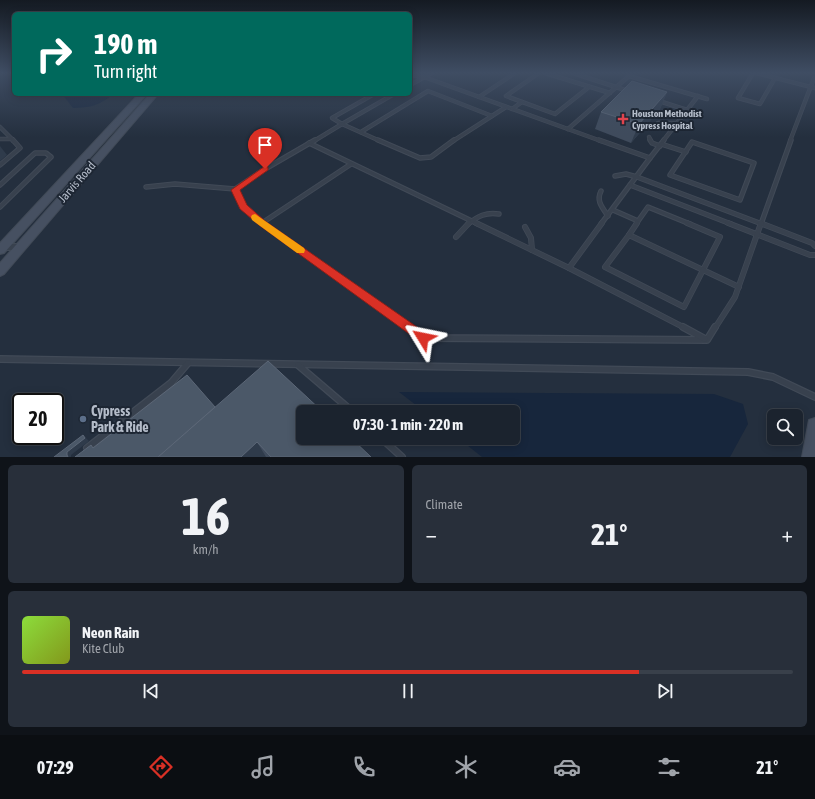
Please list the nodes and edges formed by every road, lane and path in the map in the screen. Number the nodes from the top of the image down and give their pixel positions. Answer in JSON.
{"nodes":[{"id":1,"x":423,"y":94,"type":"edge"},
{"id":2,"x":437,"y":94,"type":"edge"},
{"id":3,"x":472,"y":94,"type":"edge"},
{"id":4,"x":483,"y":94,"type":"edge"},
{"id":5,"x":508,"y":94,"type":"edge"},
{"id":6,"x":581,"y":94,"type":"edge"},
{"id":7,"x":608,"y":94,"type":"edge"},
{"id":8,"x":692,"y":94,"type":"edge"},
{"id":9,"x":740,"y":94,"type":"edge"},
{"id":10,"x":766,"y":94,"type":"edge"},
{"id":11,"x":807,"y":94,"type":"edge"},
{"id":12,"x":141,"y":96,"type":"edge"},
{"id":13,"x":152,"y":96,"type":"edge"},
{"id":14,"x":370,"y":96,"type":"edge"},
{"id":15,"x":391,"y":96,"type":"edge"},
{"id":16,"x":698,"y":96,"type":"junction"},
{"id":17,"x":479,"y":97,"type":"junction"},
{"id":18,"x":652,"y":99,"type":"edge"},
{"id":19,"x":707,"y":99,"type":"dead end"},
{"id":20,"x":522,"y":102,"type":"junction"},
{"id":21,"x":506,"y":107,"type":"junction"},
{"id":22,"x":512,"y":109,"type":"junction"},
{"id":23,"x":687,"y":110,"type":"junction"},
{"id":24,"x":492,"y":116,"type":"junction"},
{"id":25,"x":678,"y":122,"type":"junction"},
{"id":26,"x":658,"y":123,"type":"dead end"},
{"id":27,"x":342,"y":124,"type":"junction"},
{"id":28,"x":0,"y":127,"type":"edge"},
{"id":29,"x":112,"y":128,"type":"junction"},
{"id":30,"x":124,"y":128,"type":"junction"},
{"id":31,"x":568,"y":129,"type":"junction"},
{"id":32,"x":361,"y":132,"type":"junction"},
{"id":33,"x":649,"y":137,"type":"dead end"},
{"id":34,"x":0,"y":139,"type":"edge"},
{"id":35,"x":12,"y":139,"type":"junction"},
{"id":36,"x":309,"y":143,"type":"junction"},
{"id":37,"x":660,"y":145,"type":"junction"},
{"id":38,"x":686,"y":152,"type":"junction"},
{"id":39,"x":650,"y":158,"type":"junction"},
{"id":40,"x":351,"y":164,"type":"junction"},
{"id":41,"x":0,"y":165,"type":"edge"},
{"id":42,"x":615,"y":176,"type":"dead end"},
{"id":43,"x":637,"y":178,"type":"junction"},
{"id":44,"x":0,"y":185,"type":"edge"},
{"id":45,"x":630,"y":185,"type":"junction"},
{"id":46,"x":146,"y":187,"type":"dead end"},
{"id":47,"x":235,"y":190,"type":"junction"},
{"id":48,"x":601,"y":191,"type":"dead end"},
{"id":49,"x":0,"y":207,"type":"edge"},
{"id":50,"x":612,"y":210,"type":"junction"},
{"id":51,"x":499,"y":214,"type":"dead end"},
{"id":52,"x":608,"y":216,"type":"junction"},
{"id":53,"x":472,"y":221,"type":"junction"},
{"id":54,"x":638,"y":221,"type":"junction"},
{"id":55,"x":262,"y":223,"type":"junction"},
{"id":56,"x":761,"y":224,"type":"junction"},
{"id":57,"x":525,"y":227,"type":"dead end"},
{"id":58,"x":628,"y":235,"type":"junction"},
{"id":59,"x":757,"y":235,"type":"junction"},
{"id":60,"x":456,"y":237,"type":"dead end"},
{"id":61,"x":815,"y":246,"type":"edge"},
{"id":62,"x":21,"y":247,"type":"junction"},
{"id":63,"x":1,"y":248,"type":"edge"},
{"id":64,"x":532,"y":250,"type":"junction"},
{"id":65,"x":815,"y":256,"type":"edge"},
{"id":66,"x":2,"y":267,"type":"edge"},
{"id":67,"x":570,"y":268,"type":"junction"},
{"id":68,"x":703,"y":270,"type":"junction"},
{"id":69,"x":739,"y":287,"type":"junction"},
{"id":70,"x":707,"y":340,"type":"junction"},
{"id":71,"x":0,"y":359,"type":"edge"},
{"id":72,"x":188,"y":363,"type":"junction"},
{"id":73,"x":282,"y":364,"type":"junction"},
{"id":74,"x":298,"y":365,"type":"junction"},
{"id":75,"x":277,"y":370,"type":"edge"},
{"id":76,"x":815,"y":397,"type":"edge"},
{"id":77,"x":345,"y":405,"type":"edge"},
{"id":78,"x":815,"y":426,"type":"edge"},
{"id":79,"x":389,"y":445,"type":"edge"},
{"id":80,"x":81,"y":452,"type":"edge"},
{"id":81,"x":402,"y":457,"type":"edge"},
{"id":82,"x":810,"y":457,"type":"edge"}],
"edges":[{"from":1,"to":32,"type":"lane"},
{"from":2,"to":24,"type":"lane"},
{"from":3,"to":17,"type":"lane"},
{"from":4,"to":17,"type":"lane"},
{"from":5,"to":20,"type":"lane"},
{"from":6,"to":20,"type":"lane"},
{"from":7,"to":31,"type":"lane"},
{"from":8,"to":16,"type":"lane"},
{"from":9,"to":10,"type":"lane"},
{"from":11,"to":56,"type":"lane"},
{"from":12,"to":29,"type":"street","name":"Jarvis Road"},
{"from":13,"to":30,"type":"street","name":"Jarvis Road"},
{"from":14,"to":27,"type":"lane"},
{"from":15,"to":27,"type":"lane"},
{"from":16,"to":19,"type":"lane"},
{"from":16,"to":23,"type":"lane"},
{"from":17,"to":21,"type":"lane"},
{"from":18,"to":23,"type":"lane"},
{"from":20,"to":22,"type":"lane"},
{"from":21,"to":22,"type":"lane"},
{"from":21,"to":24,"type":"lane"},
{"from":22,"to":31,"type":"lane"},
{"from":23,"to":25,"type":"lane"},
{"from":24,"to":32,"type":"lane"},
{"from":25,"to":26,"type":"lane"},
{"from":25,"to":37,"type":"lane"},
{"from":27,"to":32,"type":"lane"},
{"from":27,"to":36,"type":"lane"},
{"from":28,"to":35,"type":"lane"},
{"from":29,"to":30,"type":"street"},
{"from":29,"to":63,"type":"street","name":"Jarvis Road"},
{"from":30,"to":62,"type":"street","name":"Jarvis Road"},
{"from":31,"to":39,"type":"lane"},
{"from":33,"to":37,"type":"lane"},
{"from":34,"to":35,"type":"lane"},
{"from":35,"to":41,"type":"lane"},
{"from":36,"to":40,"type":"lane"},
{"from":36,"to":47,"type":"lane"},
{"from":37,"to":38,"type":"lane"},
{"from":37,"to":39,"type":"lane"},
{"from":38,"to":38,"type":"lane"},
{"from":39,"to":43,"type":"lane"},
{"from":40,"to":53,"type":"lane"},
{"from":40,"to":55,"type":"lane"},
{"from":42,"to":43,"type":"lane"},
{"from":43,"to":45,"type":"lane"},
{"from":43,"to":56,"type":"lane"},
{"from":44,"to":49,"type":"lane"},
{"from":45,"to":50,"type":"lane"},
{"from":45,"to":59,"type":"lane"},
{"from":46,"to":47,"type":"lane"},
{"from":47,"to":55,"type":"lane"},
{"from":48,"to":52,"type":"lane"},
{"from":50,"to":52,"type":"lane"},
{"from":50,"to":54,"type":"lane"},
{"from":51,"to":53,"type":"lane"},
{"from":52,"to":67,"type":"lane"},
{"from":53,"to":60,"type":"lane"},
{"from":53,"to":64,"type":"lane"},
{"from":54,"to":58,"type":"lane"},
{"from":54,"to":68,"type":"lane"},
{"from":55,"to":70,"type":"lane"},
{"from":56,"to":59,"type":"lane"},
{"from":56,"to":61,"type":"lane"},
{"from":57,"to":64,"type":"lane"},
{"from":58,"to":68,"type":"lane"},
{"from":58,"to":68,"type":"lane"},
{"from":59,"to":65,"type":"lane"},
{"from":59,"to":69,"type":"lane"},
{"from":62,"to":63,"type":"street"},
{"from":62,"to":66,"type":"street","name":"Jarvis Road"},
{"from":64,"to":67,"type":"lane"},
{"from":67,"to":70,"type":"lane"},
{"from":68,"to":69,"type":"lane"},
{"from":69,"to":70,"type":"lane"},
{"from":71,"to":72,"type":"lane"},
{"from":72,"to":73,"type":"lane"},
{"from":72,"to":80,"type":"lane"},
{"from":73,"to":74,"type":"lane"},
{"from":73,"to":75,"type":"lane"},
{"from":74,"to":76,"type":"lane"},
{"from":74,"to":77,"type":"lane"},
{"from":78,"to":82,"type":"street"},
{"from":79,"to":81,"type":"lane"}]}
